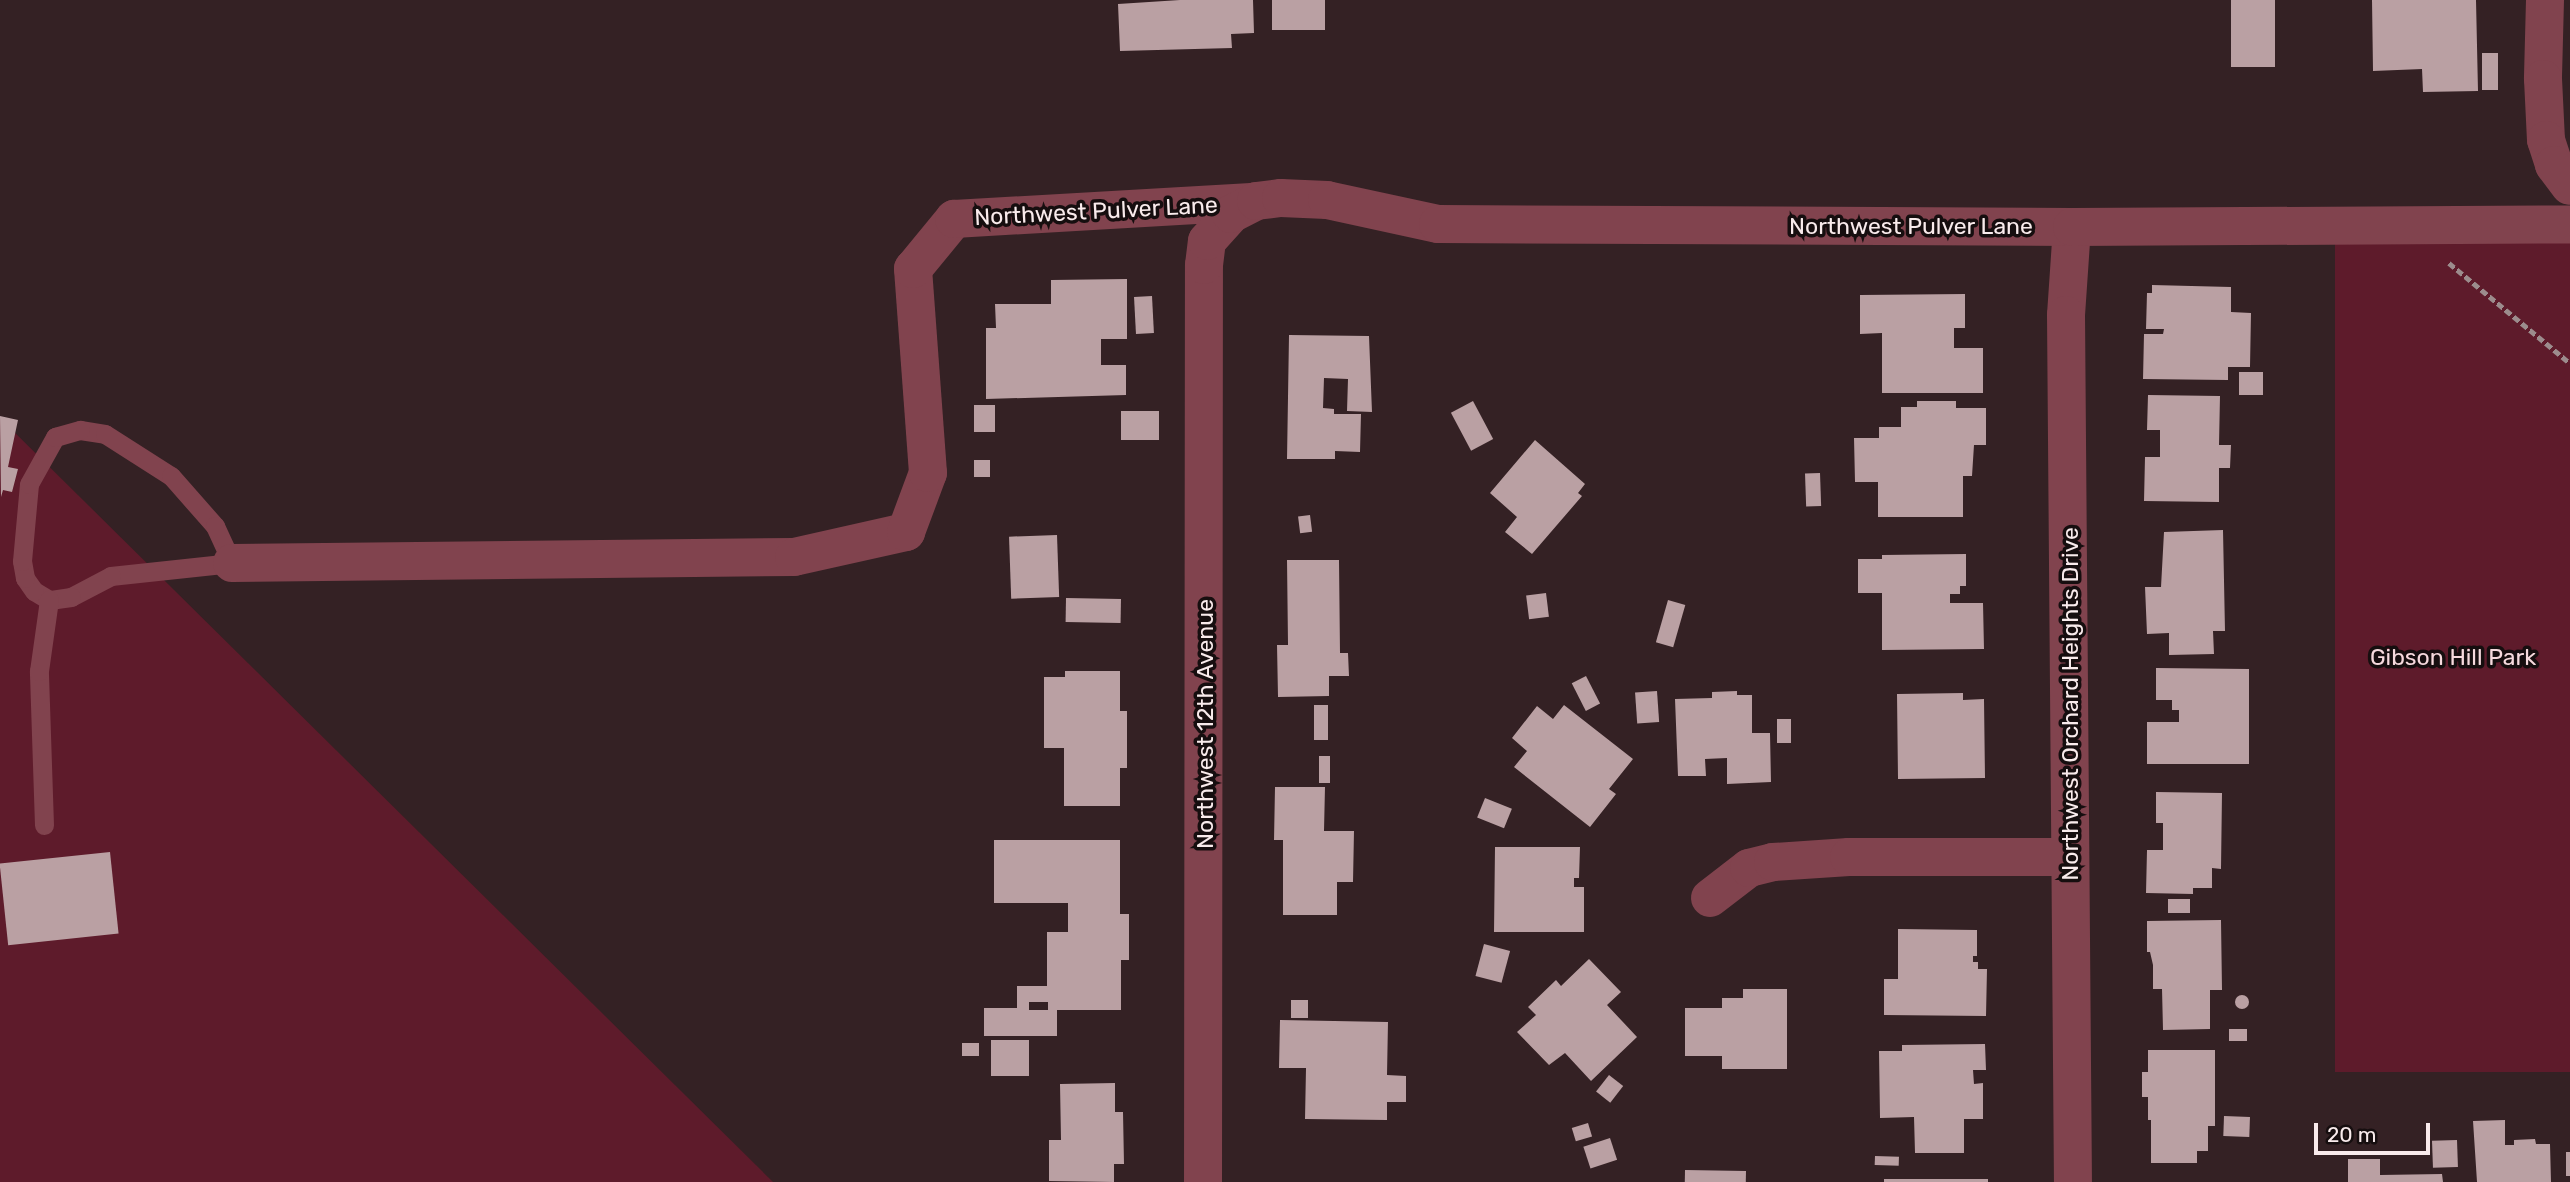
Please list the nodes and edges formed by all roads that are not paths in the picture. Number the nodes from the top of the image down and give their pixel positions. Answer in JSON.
{"nodes":[{"id":1,"x":2544,"y":0,"type":"edge"},
{"id":2,"x":2570,"y":186,"type":"edge"},
{"id":3,"x":1256,"y":201,"type":"junction"},
{"id":4,"x":2570,"y":224,"type":"edge"},
{"id":5,"x":2072,"y":226,"type":"junction"},
{"id":6,"x":1204,"y":265,"type":"joint"},
{"id":7,"x":232,"y":563,"type":"junction"},
{"id":8,"x":49,"y":600,"type":"junction"},
{"id":9,"x":44,"y":825,"type":"dead end"},
{"id":10,"x":2070,"y":857,"type":"junction"},
{"id":11,"x":1710,"y":898,"type":"dead end"},
{"id":12,"x":1203,"y":1182,"type":"edge"},
{"id":13,"x":2073,"y":1182,"type":"edge"}],
"edges":[{"from":1,"to":2,"type":"street"},
{"from":3,"to":5,"type":"street","name":"Northwest Pulver Lane"},
{"from":3,"to":6,"type":"street","name":"Northwest Pulver Lane"},
{"from":3,"to":7,"type":"street","name":"Northwest Pulver Lane"},
{"from":4,"to":5,"type":"street","name":"Northwest Pulver Lane"},
{"from":5,"to":10,"type":"street","name":"Northwest Orchard Heights Drive"},
{"from":6,"to":12,"type":"street","name":"Northwest 12th Avenue"},
{"from":7,"to":8,"type":"lane"},
{"from":7,"to":8,"type":"lane"},
{"from":8,"to":9,"type":"lane"},
{"from":10,"to":11,"type":"street"},
{"from":10,"to":13,"type":"street","name":"Northwest Orchard Heights Drive"}]}
